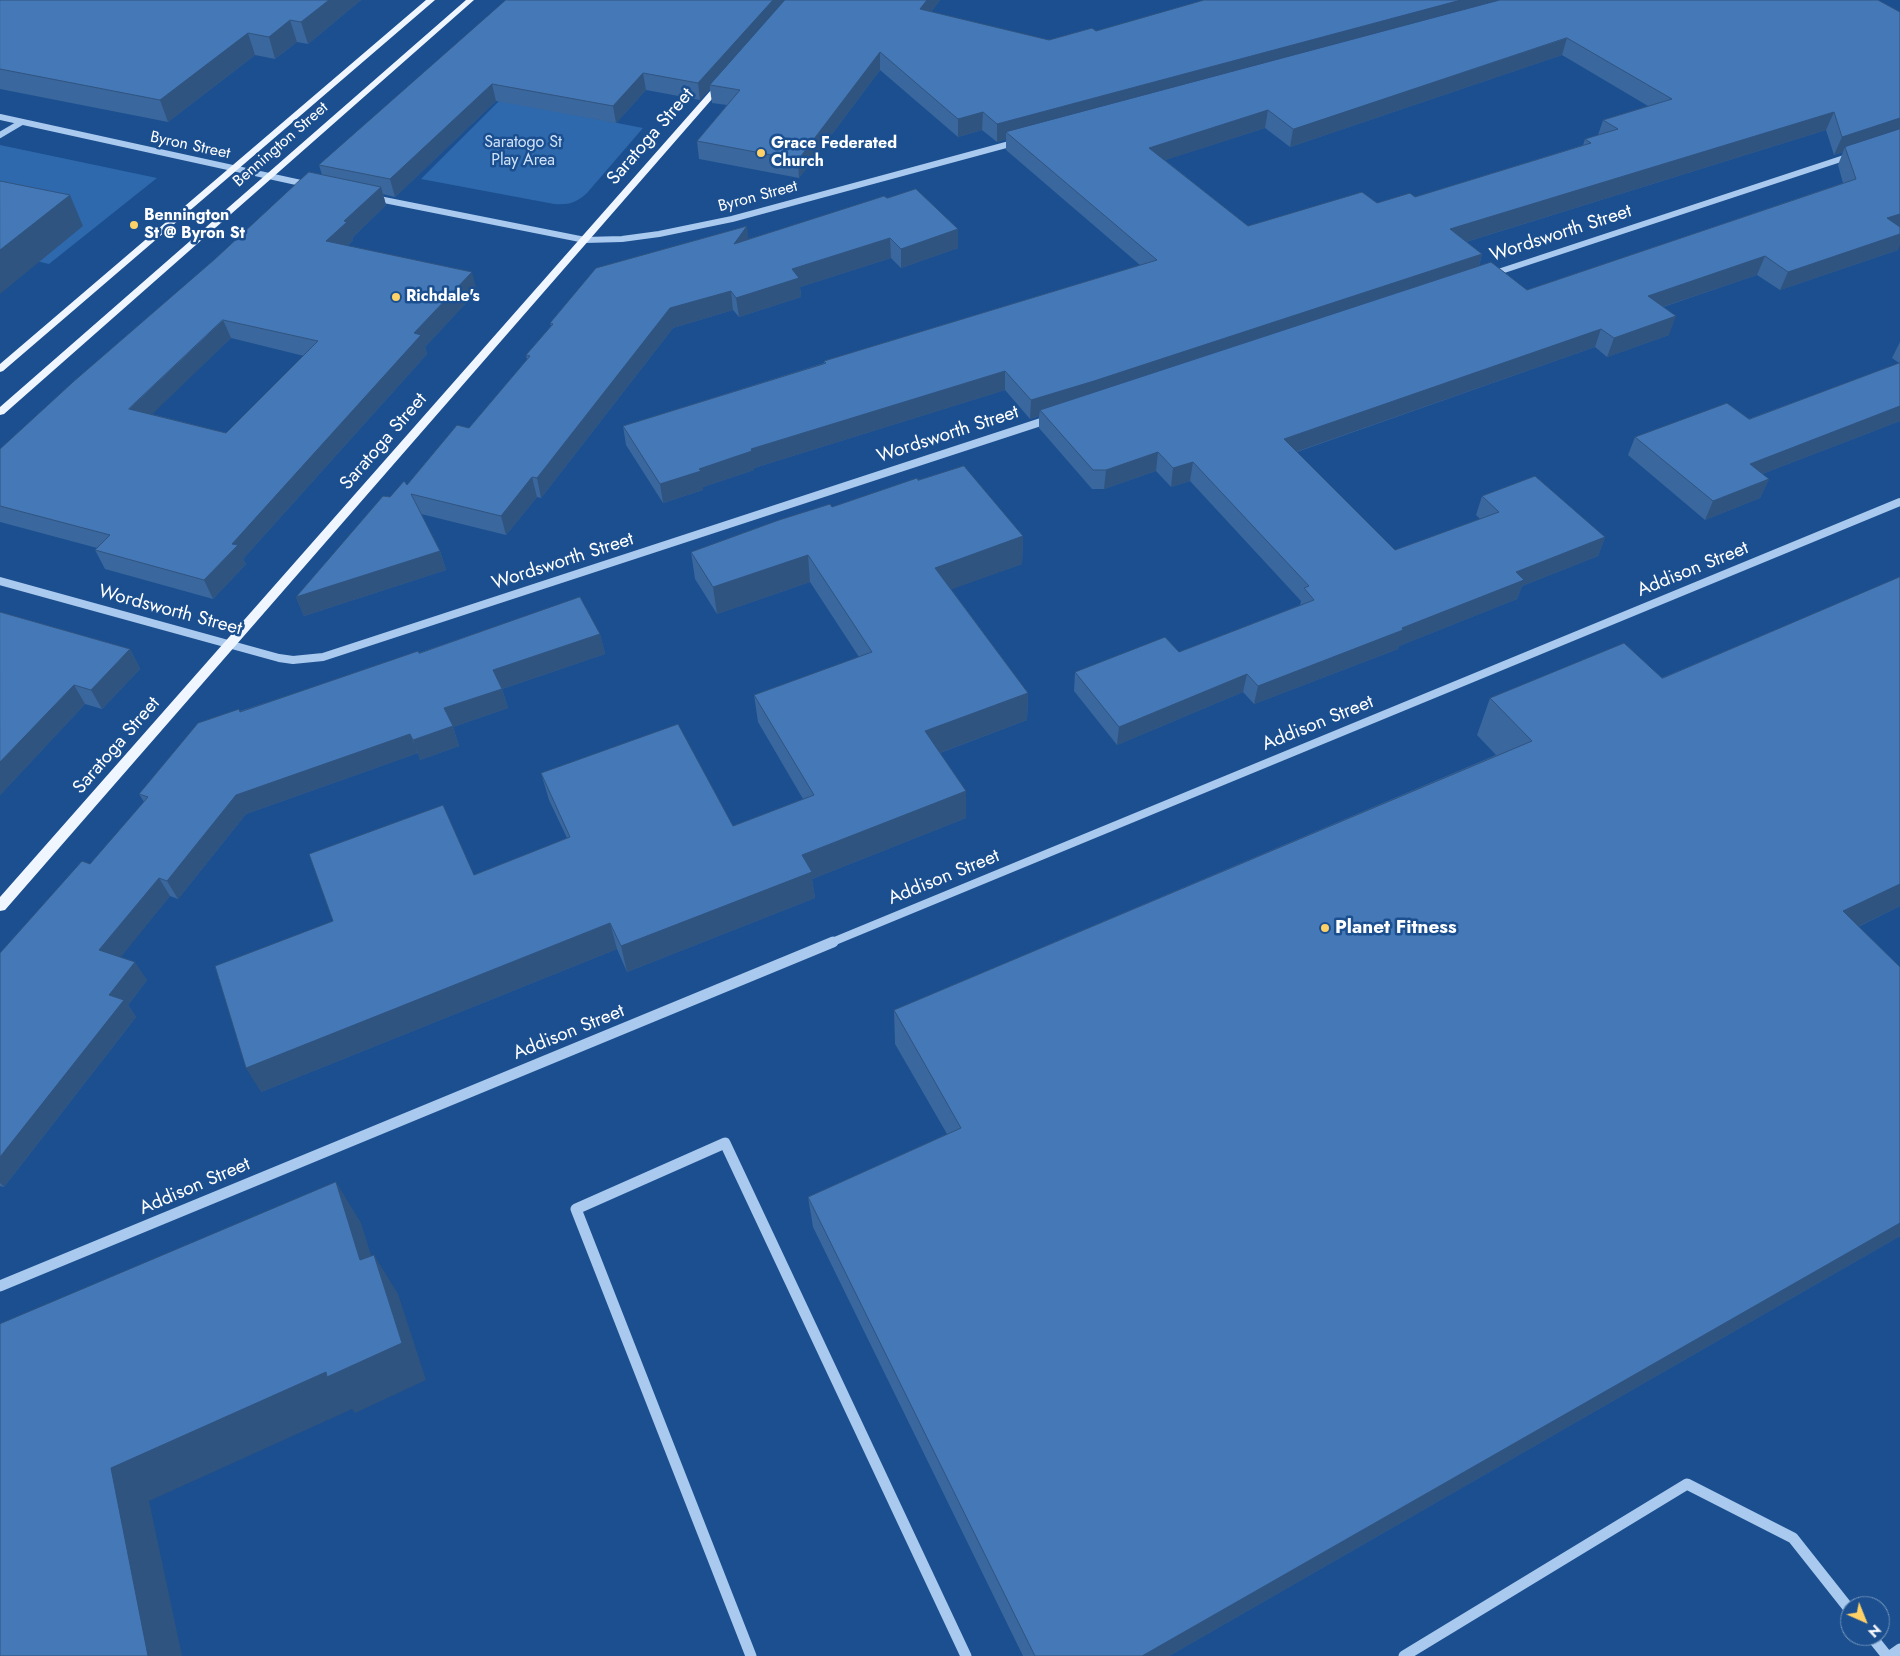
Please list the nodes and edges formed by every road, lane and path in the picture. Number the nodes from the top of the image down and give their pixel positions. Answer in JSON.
{"nodes":[{"id":1,"x":431,"y":0,"type":"edge"},
{"id":2,"x":470,"y":0,"type":"edge"},
{"id":3,"x":729,"y":75,"type":"edge"},
{"id":4,"x":0,"y":118,"type":"edge"},
{"id":5,"x":22,"y":122,"type":"junction"},
{"id":6,"x":0,"y":135,"type":"edge"},
{"id":7,"x":1021,"y":141,"type":"edge"},
{"id":8,"x":1862,"y":152,"type":"edge"},
{"id":9,"x":232,"y":169,"type":"junction"},
{"id":10,"x":268,"y":176,"type":"junction"},
{"id":11,"x":315,"y":186,"type":"edge"},
{"id":12,"x":370,"y":197,"type":"edge"},
{"id":13,"x":585,"y":240,"type":"junction"},
{"id":14,"x":1484,"y":276,"type":"edge"},
{"id":15,"x":0,"y":369,"type":"edge"},
{"id":16,"x":0,"y":412,"type":"edge"},
{"id":17,"x":1059,"y":416,"type":"edge"},
{"id":18,"x":1900,"y":502,"type":"edge"},
{"id":19,"x":0,"y":581,"type":"edge"},
{"id":20,"x":229,"y":645,"type":"junction"},
{"id":21,"x":0,"y":906,"type":"edge"},
{"id":22,"x":0,"y":1286,"type":"edge"},
{"id":23,"x":1840,"y":1597,"type":"edge"},
{"id":24,"x":1880,"y":1646,"type":"edge"},
{"id":25,"x":1900,"y":1649,"type":"edge"},
{"id":26,"x":751,"y":1656,"type":"edge"},
{"id":27,"x":966,"y":1656,"type":"edge"},
{"id":28,"x":1404,"y":1656,"type":"edge"},
{"id":29,"x":1888,"y":1656,"type":"edge"}],
"edges":[{"from":1,"to":9,"type":"main road","name":"Bennington Street"},
{"from":2,"to":10,"type":"main road","name":"Bennington Street"},
{"from":3,"to":13,"type":"main road","name":"Saratoga Street"},
{"from":4,"to":5,"type":"street","name":"Byron Street"},
{"from":5,"to":6,"type":"street"},
{"from":5,"to":9,"type":"street","name":"Byron Street"},
{"from":7,"to":13,"type":"street","name":"Byron Street"},
{"from":8,"to":14,"type":"street","name":"Wordsworth Street"},
{"from":9,"to":10,"type":"street","name":"Byron Street"},
{"from":9,"to":15,"type":"main road","name":"Bennington Street"},
{"from":10,"to":11,"type":"street","name":"Byron Street"},
{"from":10,"to":16,"type":"main road","name":"Bennington Street"},
{"from":12,"to":13,"type":"street","name":"Byron Street"},
{"from":13,"to":20,"type":"main road","name":"Saratoga Street"},
{"from":17,"to":20,"type":"street","name":"Wordsworth Street"},
{"from":18,"to":22,"type":"street","name":"Addison Street"},
{"from":19,"to":20,"type":"street","name":"Wordsworth Street"},
{"from":20,"to":21,"type":"main road","name":"Saratoga Street"},
{"from":23,"to":28,"type":"street"},
{"from":24,"to":29,"type":"lane"},
{"from":25,"to":29,"type":"street"},
{"from":26,"to":27,"type":"street"}]}
